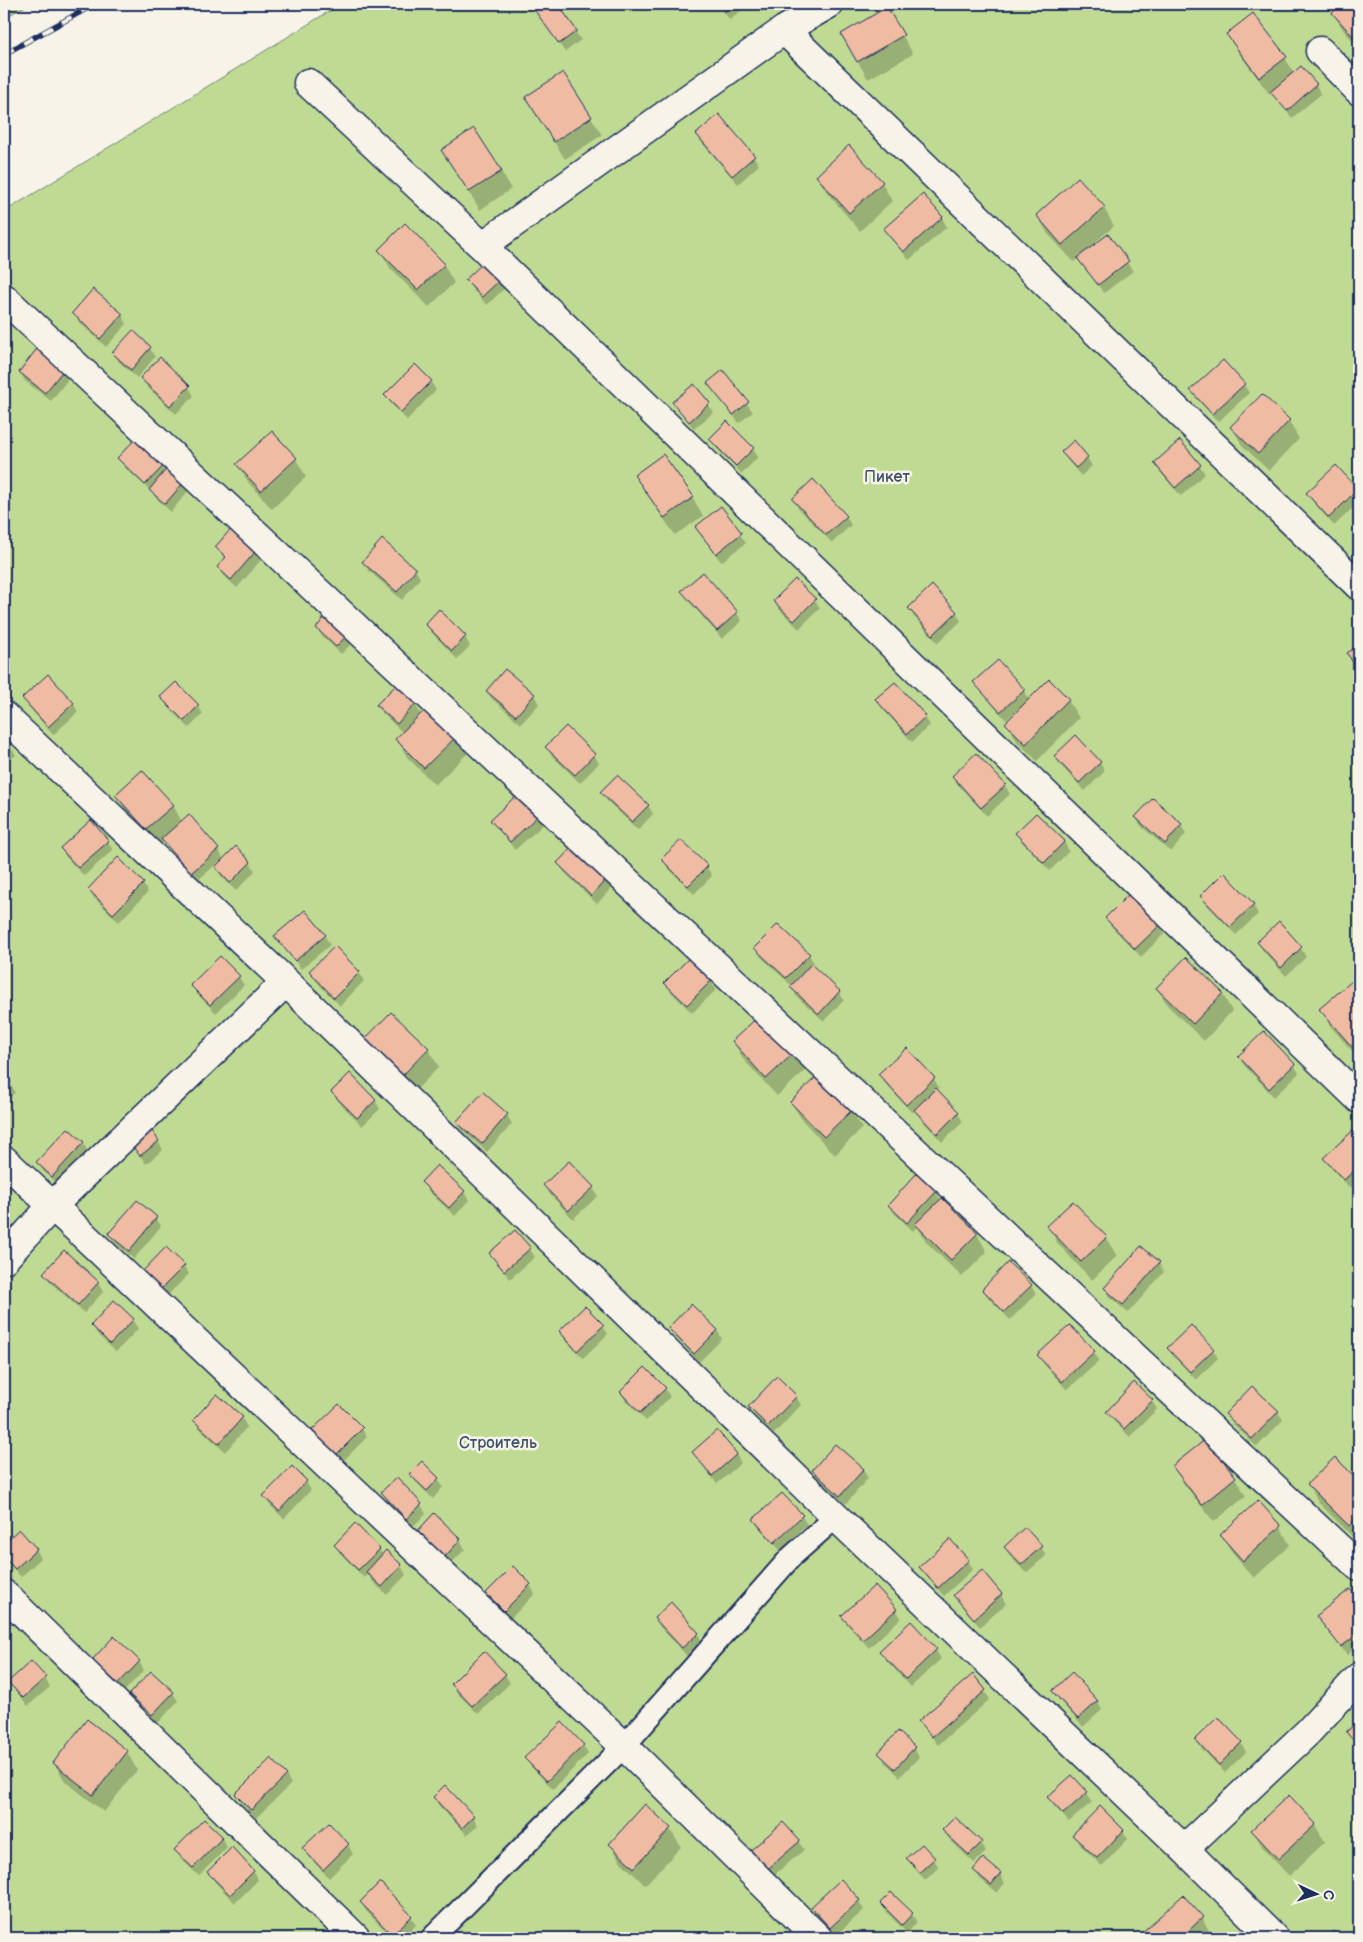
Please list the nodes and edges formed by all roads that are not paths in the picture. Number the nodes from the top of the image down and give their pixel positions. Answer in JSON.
{"nodes":[{"id":1,"x":829,"y":4,"type":"edge"},
{"id":2,"x":784,"y":30,"type":"junction"},
{"id":3,"x":1320,"y":51,"type":"dead end"},
{"id":4,"x":308,"y":83,"type":"dead end"},
{"id":5,"x":1359,"y":91,"type":"edge"},
{"id":6,"x":482,"y":246,"type":"junction"},
{"id":7,"x":4,"y":298,"type":"edge"},
{"id":8,"x":1359,"y":586,"type":"edge"},
{"id":9,"x":4,"y":716,"type":"edge"},
{"id":10,"x":286,"y":982,"type":"junction"},
{"id":11,"x":1359,"y":1099,"type":"edge"},
{"id":12,"x":4,"y":1160,"type":"edge"},
{"id":13,"x":52,"y":1206,"type":"junction"},
{"id":14,"x":4,"y":1259,"type":"edge"},
{"id":15,"x":836,"y":1517,"type":"junction"},
{"id":16,"x":1359,"y":1567,"type":"edge"},
{"id":17,"x":4,"y":1594,"type":"edge"},
{"id":18,"x":1359,"y":1677,"type":"edge"},
{"id":19,"x":624,"y":1746,"type":"junction"},
{"id":20,"x":1184,"y":1849,"type":"junction"},
{"id":21,"x":356,"y":1938,"type":"edge"},
{"id":22,"x":432,"y":1938,"type":"edge"},
{"id":23,"x":818,"y":1938,"type":"edge"},
{"id":24,"x":1274,"y":1938,"type":"edge"}],
"edges":[{"from":1,"to":2,"type":"street"},
{"from":2,"to":6,"type":"street"},
{"from":2,"to":8,"type":"street"},
{"from":3,"to":5,"type":"street"},
{"from":4,"to":6,"type":"street"},
{"from":6,"to":11,"type":"street"},
{"from":7,"to":16,"type":"street"},
{"from":9,"to":10,"type":"street"},
{"from":10,"to":13,"type":"street"},
{"from":10,"to":15,"type":"street"},
{"from":12,"to":13,"type":"street"},
{"from":13,"to":14,"type":"street"},
{"from":13,"to":19,"type":"street"},
{"from":15,"to":19,"type":"lane"},
{"from":15,"to":20,"type":"street"},
{"from":17,"to":21,"type":"street"},
{"from":18,"to":20,"type":"street"},
{"from":19,"to":22,"type":"lane"},
{"from":19,"to":23,"type":"street"},
{"from":20,"to":24,"type":"street"}]}
